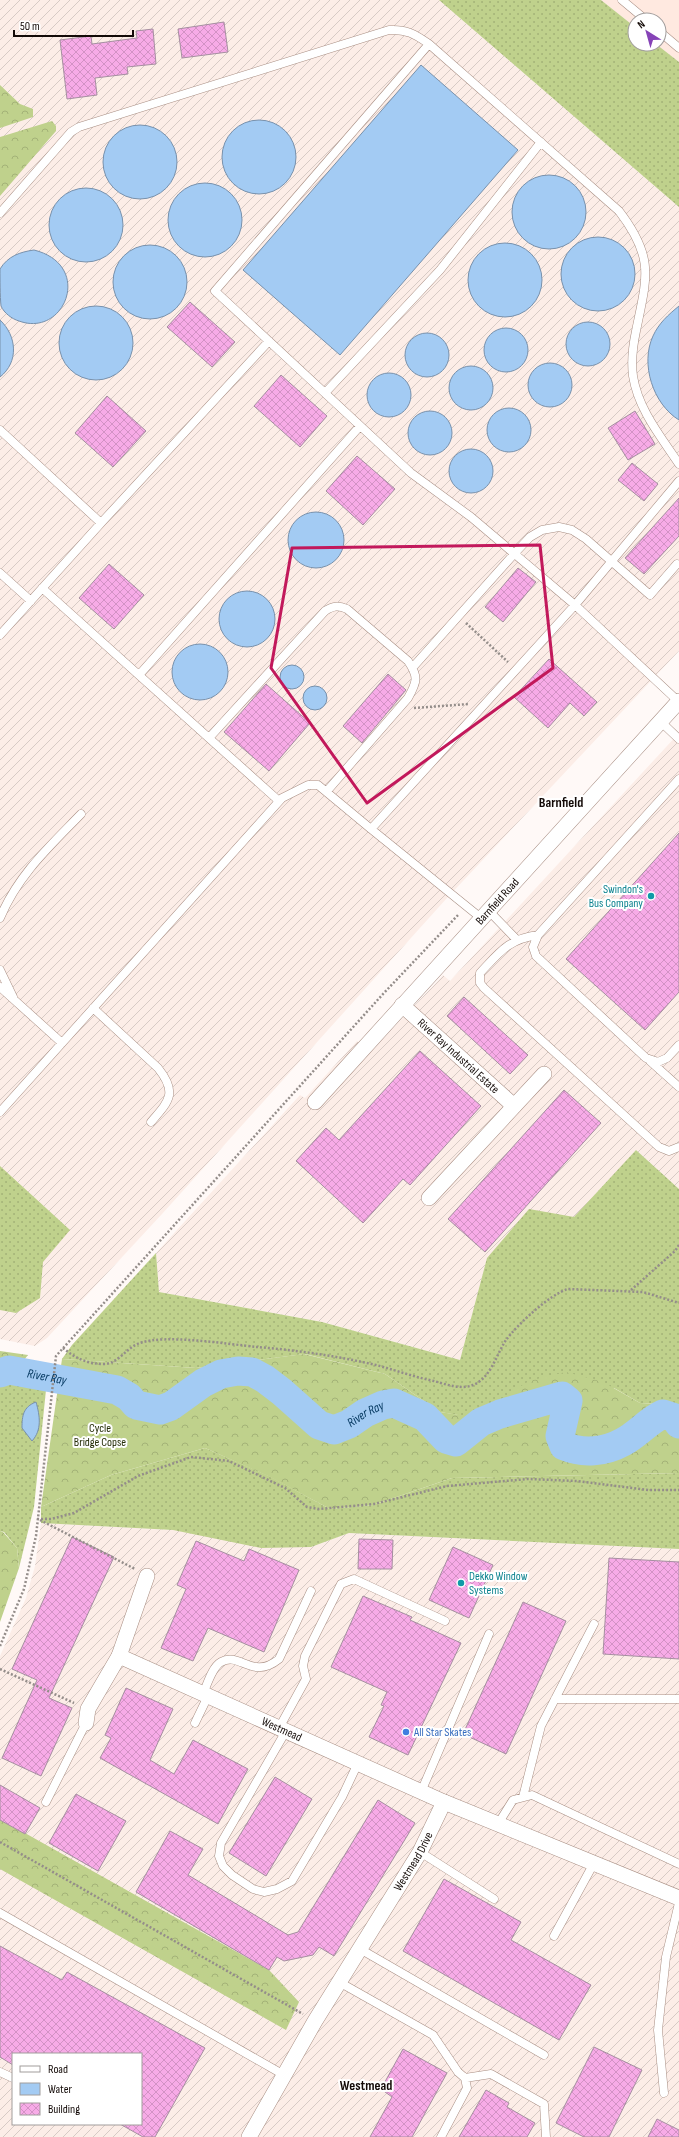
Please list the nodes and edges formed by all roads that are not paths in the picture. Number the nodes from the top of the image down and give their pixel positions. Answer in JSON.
{"nodes":[{"id":1,"x":622,"y":0,"type":"edge"},
{"id":2,"x":636,"y":12,"type":"edge"},
{"id":3,"x":667,"y":38,"type":"edge"},
{"id":4,"x":429,"y":44,"type":"junction"},
{"id":5,"x":679,"y":48,"type":"edge"},
{"id":6,"x":541,"y":142,"type":"junction"},
{"id":7,"x":0,"y":213,"type":"edge"},
{"id":8,"x":269,"y":341,"type":"junction"},
{"id":9,"x":325,"y":393,"type":"junction"},
{"id":10,"x":360,"y":426,"type":"junction"},
{"id":11,"x":0,"y":430,"type":"edge"},
{"id":12,"x":679,"y":464,"type":"edge"},
{"id":13,"x":679,"y":481,"type":"edge"},
{"id":14,"x":100,"y":523,"type":"junction"},
{"id":15,"x":514,"y":554,"type":"junction"},
{"id":16,"x":611,"y":562,"type":"junction"},
{"id":17,"x":677,"y":564,"type":"dead end"},
{"id":18,"x":0,"y":573,"type":"edge"},
{"id":19,"x":42,"y":588,"type":"junction"},
{"id":20,"x":31,"y":601,"type":"junction"},
{"id":21,"x":575,"y":605,"type":"junction"},
{"id":22,"x":0,"y":635,"type":"edge"},
{"id":23,"x":412,"y":667,"type":"junction"},
{"id":24,"x":139,"y":675,"type":"junction"},
{"id":25,"x":679,"y":701,"type":"edge"},
{"id":26,"x":660,"y":722,"type":"junction"},
{"id":27,"x":209,"y":738,"type":"junction"},
{"id":28,"x":679,"y":739,"type":"edge"},
{"id":29,"x":679,"y":779,"type":"edge"},
{"id":30,"x":327,"y":791,"type":"junction"},
{"id":31,"x":279,"y":801,"type":"junction"},
{"id":32,"x":81,"y":814,"type":"dead end"},
{"id":33,"x":372,"y":829,"type":"junction"},
{"id":34,"x":484,"y":914,"type":"junction"},
{"id":35,"x":0,"y":918,"type":"edge"},
{"id":36,"x":538,"y":935,"type":"junction"},
{"id":37,"x":517,"y":940,"type":"junction"},
{"id":38,"x":0,"y":970,"type":"edge"},
{"id":39,"x":0,"y":987,"type":"edge"},
{"id":40,"x":16,"y":1001,"type":"junction"},
{"id":41,"x":402,"y":1005,"type":"junction"},
{"id":42,"x":93,"y":1008,"type":"junction"},
{"id":43,"x":62,"y":1043,"type":"junction"},
{"id":44,"x":679,"y":1045,"type":"edge"},
{"id":45,"x":646,"y":1058,"type":"junction"},
{"id":46,"x":544,"y":1074,"type":"dead end"},
{"id":47,"x":679,"y":1087,"type":"edge"},
{"id":48,"x":314,"y":1102,"type":"dead end"},
{"id":49,"x":514,"y":1106,"type":"junction"},
{"id":50,"x":0,"y":1112,"type":"edge"},
{"id":51,"x":151,"y":1122,"type":"dead end"},
{"id":52,"x":679,"y":1147,"type":"edge"},
{"id":53,"x":429,"y":1198,"type":"dead end"},
{"id":54,"x":147,"y":1576,"type":"road end"},
{"id":55,"x":311,"y":1591,"type":"dead end"},
{"id":56,"x":445,"y":1621,"type":"dead end"},
{"id":57,"x":594,"y":1624,"type":"dead end"},
{"id":58,"x":489,"y":1634,"type":"dead end"},
{"id":59,"x":119,"y":1656,"type":"junction"},
{"id":60,"x":206,"y":1695,"type":"junction"},
{"id":61,"x":555,"y":1699,"type":"junction"},
{"id":62,"x":679,"y":1699,"type":"edge"},
{"id":63,"x":87,"y":1716,"type":"joint"},
{"id":64,"x":196,"y":1723,"type":"dead end"},
{"id":65,"x":283,"y":1730,"type":"junction"},
{"id":66,"x":358,"y":1763,"type":"junction"},
{"id":67,"x":421,"y":1792,"type":"junction"},
{"id":68,"x":523,"y":1797,"type":"junction"},
{"id":69,"x":46,"y":1802,"type":"dead end"},
{"id":70,"x":444,"y":1802,"type":"junction"},
{"id":71,"x":498,"y":1824,"type":"junction"},
{"id":72,"x":420,"y":1852,"type":"junction"},
{"id":73,"x":594,"y":1863,"type":"junction"},
{"id":74,"x":679,"y":1864,"type":"edge"},
{"id":75,"x":679,"y":1898,"type":"edge"},
{"id":76,"x":494,"y":1899,"type":"dead end"},
{"id":77,"x":679,"y":1902,"type":"edge"},
{"id":78,"x":0,"y":1913,"type":"edge"},
{"id":79,"x":554,"y":1936,"type":"dead end"},
{"id":80,"x":360,"y":1949,"type":"junction"},
{"id":81,"x":339,"y":1982,"type":"junction"},
{"id":82,"x":544,"y":2055,"type":"dead end"},
{"id":83,"x":0,"y":2072,"type":"edge"},
{"id":84,"x":284,"y":2075,"type":"junction"},
{"id":85,"x":12,"y":2078,"type":"edge"},
{"id":86,"x":465,"y":2078,"type":"junction"},
{"id":87,"x":664,"y":2093,"type":"dead end"},
{"id":88,"x":249,"y":2137,"type":"edge"},
{"id":89,"x":441,"y":2137,"type":"edge"},
{"id":90,"x":546,"y":2137,"type":"edge"}],
"edges":[{"from":1,"to":2,"type":"lane"},
{"from":3,"to":5,"type":"lane"},
{"from":4,"to":6,"type":"lane"},
{"from":4,"to":7,"type":"lane"},
{"from":4,"to":8,"type":"lane"},
{"from":6,"to":9,"type":"lane"},
{"from":6,"to":12,"type":"lane"},
{"from":8,"to":9,"type":"lane"},
{"from":8,"to":14,"type":"lane"},
{"from":9,"to":10,"type":"lane"},
{"from":10,"to":15,"type":"lane"},
{"from":10,"to":24,"type":"lane"},
{"from":11,"to":14,"type":"lane"},
{"from":13,"to":16,"type":"lane"},
{"from":14,"to":19,"type":"lane"},
{"from":15,"to":16,"type":"lane"},
{"from":15,"to":21,"type":"lane"},
{"from":15,"to":23,"type":"lane"},
{"from":16,"to":17,"type":"lane"},
{"from":16,"to":21,"type":"lane"},
{"from":18,"to":20,"type":"lane"},
{"from":19,"to":20,"type":"lane"},
{"from":19,"to":24,"type":"lane"},
{"from":20,"to":22,"type":"lane"},
{"from":21,"to":25,"type":"lane"},
{"from":21,"to":33,"type":"lane"},
{"from":23,"to":27,"type":"lane"},
{"from":23,"to":30,"type":"lane"},
{"from":24,"to":27,"type":"lane"},
{"from":25,"to":26,"type":"street","name":"Barnfield Road"},
{"from":26,"to":28,"type":"lane"},
{"from":26,"to":34,"type":"street","name":"Barnfield Road"},
{"from":27,"to":31,"type":"lane"},
{"from":29,"to":36,"type":"lane"},
{"from":30,"to":31,"type":"lane"},
{"from":30,"to":33,"type":"lane"},
{"from":31,"to":42,"type":"lane"},
{"from":32,"to":35,"type":"lane"},
{"from":33,"to":34,"type":"lane"},
{"from":34,"to":37,"type":"lane"},
{"from":34,"to":41,"type":"street","name":"Barnfield Road"},
{"from":36,"to":37,"type":"lane"},
{"from":36,"to":45,"type":"lane"},
{"from":37,"to":52,"type":"lane"},
{"from":38,"to":40,"type":"lane"},
{"from":39,"to":40,"type":"lane"},
{"from":40,"to":43,"type":"lane"},
{"from":41,"to":48,"type":"street","name":"Barnfield Road"},
{"from":41,"to":49,"type":"street","name":"River Ray Industrial Estate"},
{"from":42,"to":43,"type":"lane"},
{"from":42,"to":51,"type":"lane"},
{"from":43,"to":50,"type":"lane"},
{"from":44,"to":45,"type":"lane"},
{"from":45,"to":47,"type":"lane"},
{"from":46,"to":49,"type":"street"},
{"from":49,"to":53,"type":"street"},
{"from":54,"to":59,"type":"street"},
{"from":55,"to":60,"type":"lane"},
{"from":56,"to":65,"type":"lane"},
{"from":57,"to":61,"type":"lane"},
{"from":58,"to":67,"type":"lane"},
{"from":59,"to":60,"type":"street","name":"Westmead"},
{"from":59,"to":63,"type":"street"},
{"from":60,"to":64,"type":"lane"},
{"from":60,"to":65,"type":"street","name":"Westmead"},
{"from":61,"to":62,"type":"lane"},
{"from":61,"to":68,"type":"lane"},
{"from":63,"to":69,"type":"lane"},
{"from":65,"to":66,"type":"street","name":"Westmead"},
{"from":65,"to":66,"type":"lane"},
{"from":66,"to":67,"type":"street","name":"Westmead"},
{"from":67,"to":70,"type":"street","name":"Westmead"},
{"from":68,"to":71,"type":"lane"},
{"from":68,"to":74,"type":"lane"},
{"from":70,"to":71,"type":"street"},
{"from":70,"to":72,"type":"street","name":"Westmead Drive"},
{"from":71,"to":73,"type":"street"},
{"from":72,"to":76,"type":"lane"},
{"from":72,"to":80,"type":"street","name":"Westmead Drive"},
{"from":73,"to":75,"type":"street"},
{"from":73,"to":79,"type":"lane"},
{"from":77,"to":87,"type":"lane"},
{"from":78,"to":84,"type":"lane"},
{"from":80,"to":81,"type":"street","name":"Westmead Drive"},
{"from":80,"to":82,"type":"lane"},
{"from":81,"to":84,"type":"street","name":"Westmead Drive"},
{"from":81,"to":86,"type":"lane"},
{"from":83,"to":85,"type":"lane"},
{"from":84,"to":88,"type":"street","name":"Westmead Drive"},
{"from":86,"to":89,"type":"lane"},
{"from":86,"to":90,"type":"lane"}]}
